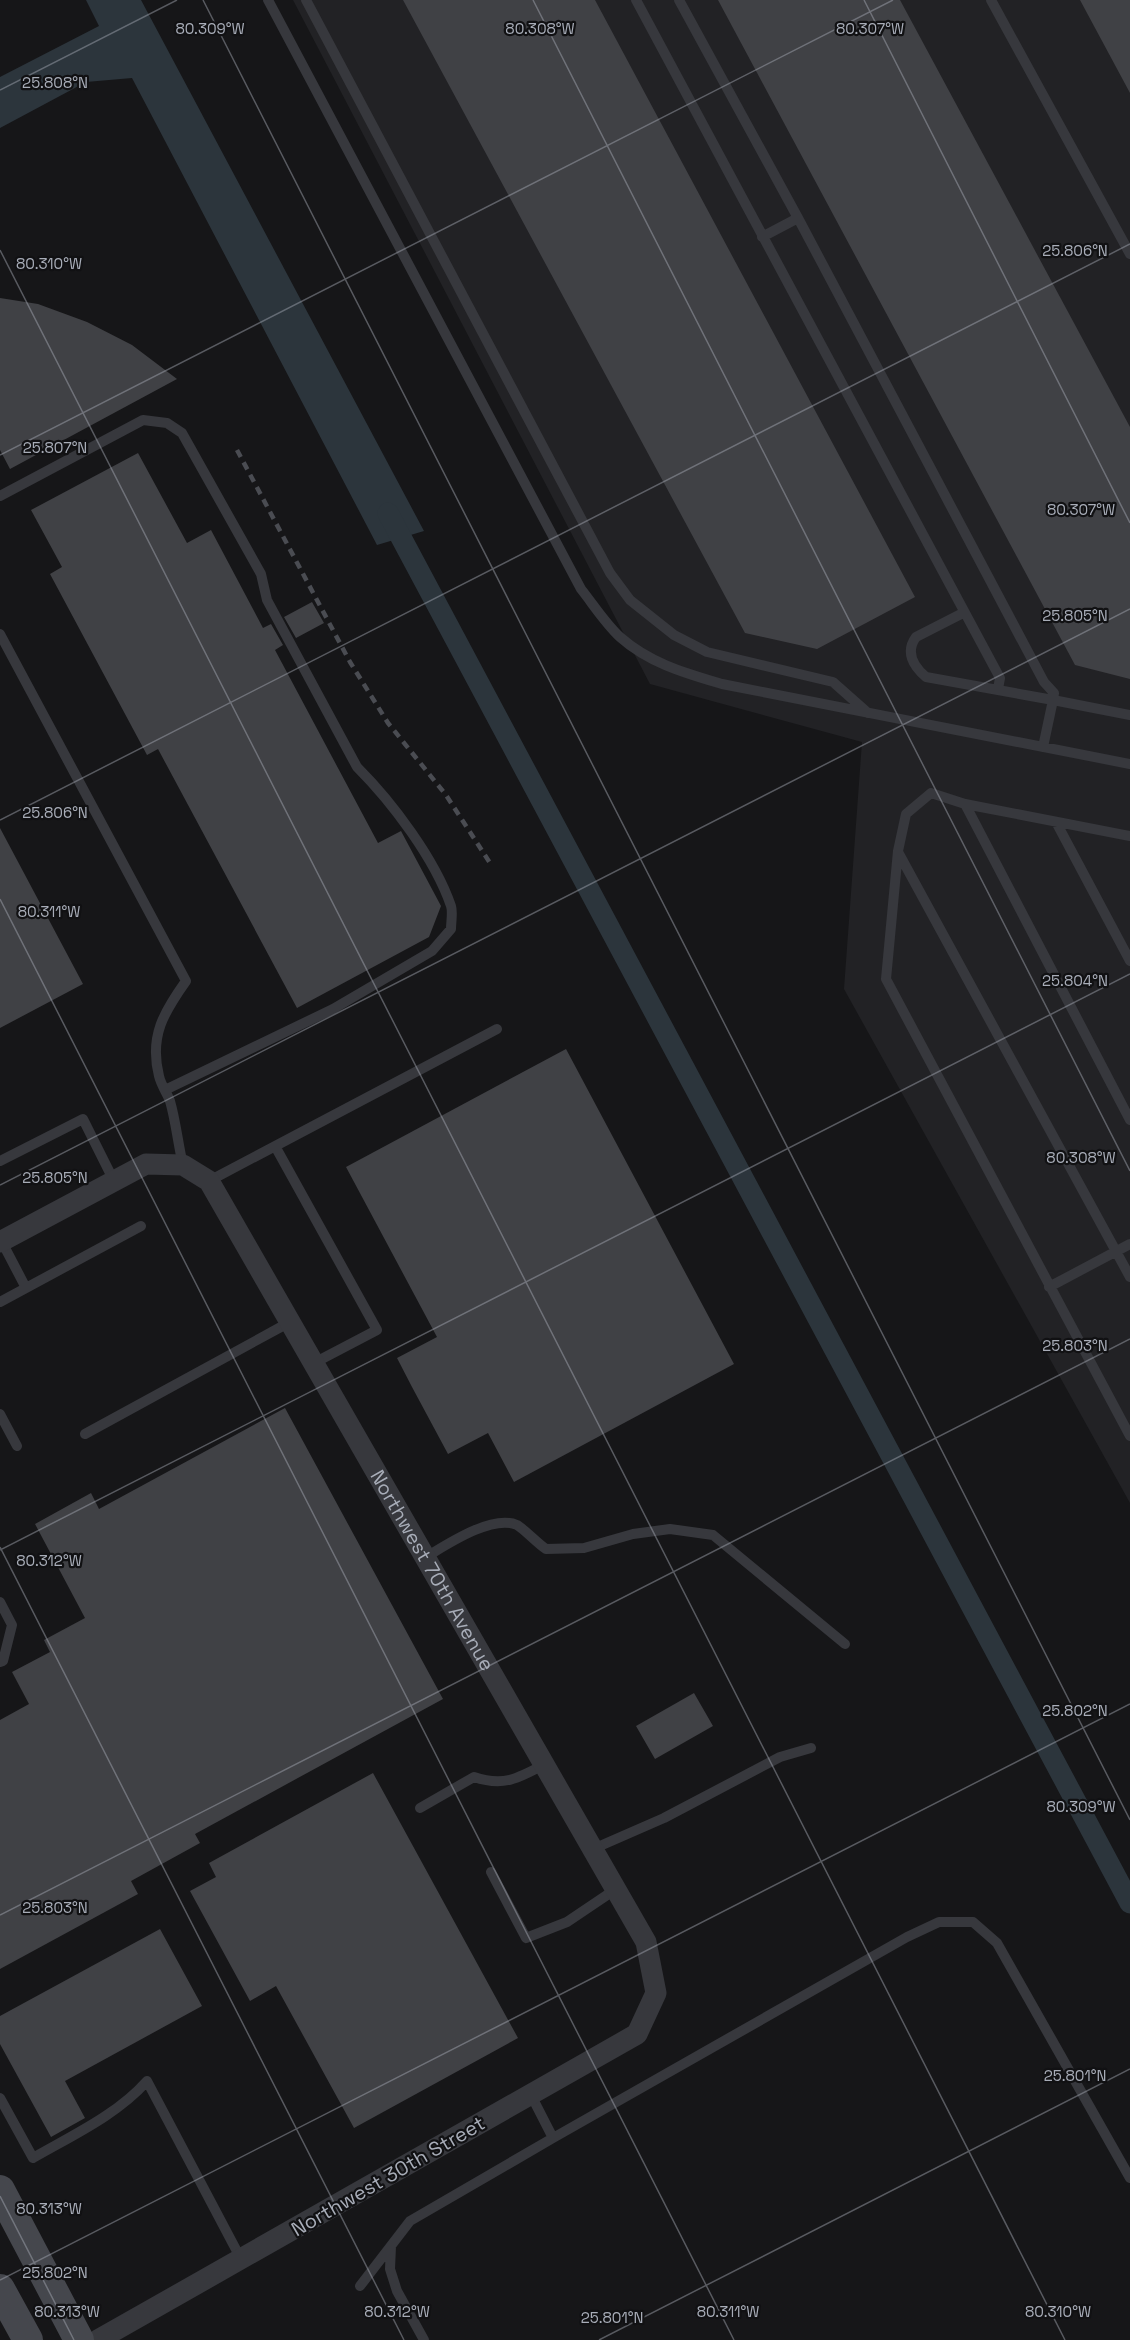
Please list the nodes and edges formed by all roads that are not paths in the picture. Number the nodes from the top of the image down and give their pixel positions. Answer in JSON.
{"nodes":[{"id":1,"x":268,"y":0,"type":"edge"},
{"id":2,"x":306,"y":0,"type":"edge"},
{"id":3,"x":636,"y":0,"type":"edge"},
{"id":4,"x":679,"y":0,"type":"edge"},
{"id":5,"x":991,"y":0,"type":"edge"},
{"id":6,"x":798,"y":218,"type":"junction"},
{"id":7,"x":762,"y":237,"type":"junction"},
{"id":8,"x":1130,"y":254,"type":"edge"},
{"id":9,"x":0,"y":496,"type":"edge"},
{"id":10,"x":963,"y":613,"type":"junction"},
{"id":11,"x":0,"y":634,"type":"edge"},
{"id":12,"x":998,"y":689,"type":"junction"},
{"id":13,"x":1053,"y":700,"type":"junction"},
{"id":14,"x":868,"y":713,"type":"junction"},
{"id":15,"x":1130,"y":715,"type":"edge"},
{"id":16,"x":1043,"y":747,"type":"junction"},
{"id":17,"x":1130,"y":764,"type":"edge"},
{"id":18,"x":965,"y":804,"type":"junction"},
{"id":19,"x":1056,"y":822,"type":"junction"},
{"id":20,"x":1130,"y":836,"type":"edge"},
{"id":21,"x":898,"y":851,"type":"junction"},
{"id":22,"x":1130,"y":961,"type":"edge"},
{"id":23,"x":497,"y":1029,"type":"dead end"},
{"id":24,"x":165,"y":1090,"type":"junction"},
{"id":25,"x":1130,"y":1120,"type":"edge"},
{"id":26,"x":275,"y":1146,"type":"junction"},
{"id":27,"x":0,"y":1161,"type":"edge"},
{"id":28,"x":183,"y":1165,"type":"junction"},
{"id":29,"x":209,"y":1180,"type":"junction"},
{"id":30,"x":114,"y":1181,"type":"junction"},
{"id":31,"x":141,"y":1226,"type":"dead end"},
{"id":32,"x":1,"y":1242,"type":"edge"},
{"id":33,"x":1130,"y":1244,"type":"edge"},
{"id":34,"x":1116,"y":1251,"type":"junction"},
{"id":35,"x":1130,"y":1277,"type":"edge"},
{"id":36,"x":1049,"y":1287,"type":"junction"},
{"id":37,"x":26,"y":1288,"type":"junction"},
{"id":38,"x":0,"y":1302,"type":"edge"},
{"id":39,"x":290,"y":1322,"type":"junction"},
{"id":40,"x":314,"y":1362,"type":"junction"},
{"id":41,"x":0,"y":1414,"type":"edge"},
{"id":42,"x":85,"y":1434,"type":"dead end"},
{"id":43,"x":1130,"y":1436,"type":"edge"},
{"id":44,"x":17,"y":1446,"type":"dead end"},
{"id":45,"x":426,"y":1557,"type":"junction"},
{"id":46,"x":0,"y":1602,"type":"edge"},
{"id":47,"x":845,"y":1644,"type":"dead end"},
{"id":48,"x":0,"y":1662,"type":"edge"},
{"id":49,"x":812,"y":1748,"type":"dead end"},
{"id":50,"x":545,"y":1764,"type":"junction"},
{"id":51,"x":420,"y":1808,"type":"dead end"},
{"id":52,"x":593,"y":1849,"type":"junction"},
{"id":53,"x":491,"y":1872,"type":"dead end"},
{"id":54,"x":616,"y":1889,"type":"junction"},
{"id":55,"x":656,"y":1993,"type":"joint"},
{"id":56,"x":531,"y":2095,"type":"junction"},
{"id":57,"x":0,"y":2098,"type":"edge"},
{"id":58,"x":553,"y":2138,"type":"junction"},
{"id":59,"x":1130,"y":2178,"type":"edge"},
{"id":60,"x":0,"y":2190,"type":"edge"},
{"id":61,"x":391,"y":2245,"type":"junction"},
{"id":62,"x":241,"y":2259,"type":"junction"},
{"id":63,"x":360,"y":2286,"type":"dead end"},
{"id":64,"x":2,"y":2299,"type":"edge"},
{"id":65,"x":28,"y":2340,"type":"edge"},
{"id":66,"x":79,"y":2340,"type":"edge"},
{"id":67,"x":98,"y":2340,"type":"edge"},
{"id":68,"x":424,"y":2340,"type":"edge"}],
"edges":[{"from":1,"to":14,"type":"lane"},
{"from":2,"to":14,"type":"lane"},
{"from":3,"to":7,"type":"lane"},
{"from":4,"to":6,"type":"lane"},
{"from":5,"to":8,"type":"lane"},
{"from":6,"to":7,"type":"lane"},
{"from":6,"to":13,"type":"lane"},
{"from":7,"to":10,"type":"lane"},
{"from":9,"to":24,"type":"lane"},
{"from":10,"to":12,"type":"lane"},
{"from":10,"to":12,"type":"lane"},
{"from":11,"to":24,"type":"lane"},
{"from":12,"to":13,"type":"lane"},
{"from":13,"to":15,"type":"lane"},
{"from":13,"to":16,"type":"lane"},
{"from":14,"to":16,"type":"lane"},
{"from":16,"to":17,"type":"lane"},
{"from":18,"to":19,"type":"lane"},
{"from":18,"to":21,"type":"lane"},
{"from":18,"to":25,"type":"lane"},
{"from":19,"to":20,"type":"lane"},
{"from":19,"to":22,"type":"lane"},
{"from":21,"to":34,"type":"lane"},
{"from":21,"to":36,"type":"lane"},
{"from":23,"to":26,"type":"lane"},
{"from":24,"to":28,"type":"lane"},
{"from":26,"to":29,"type":"lane"},
{"from":26,"to":40,"type":"lane"},
{"from":27,"to":30,"type":"lane"},
{"from":28,"to":29,"type":"street"},
{"from":28,"to":30,"type":"street"},
{"from":29,"to":39,"type":"street","name":"Northwest 70th Avenue"},
{"from":30,"to":32,"type":"street"},
{"from":31,"to":37,"type":"lane"},
{"from":32,"to":37,"type":"lane"},
{"from":33,"to":34,"type":"lane"},
{"from":34,"to":35,"type":"lane"},
{"from":34,"to":36,"type":"lane"},
{"from":36,"to":43,"type":"lane"},
{"from":37,"to":38,"type":"lane"},
{"from":39,"to":40,"type":"street","name":"Northwest 70th Avenue"},
{"from":39,"to":42,"type":"lane"},
{"from":40,"to":45,"type":"street","name":"Northwest 70th Avenue"},
{"from":41,"to":44,"type":"lane"},
{"from":45,"to":47,"type":"lane"},
{"from":45,"to":50,"type":"street","name":"Northwest 70th Avenue"},
{"from":46,"to":48,"type":"lane"},
{"from":49,"to":52,"type":"lane"},
{"from":50,"to":51,"type":"lane"},
{"from":50,"to":52,"type":"street","name":"Northwest 70th Avenue"},
{"from":52,"to":54,"type":"street","name":"Northwest 70th Avenue"},
{"from":53,"to":54,"type":"lane"},
{"from":54,"to":55,"type":"street","name":"Northwest 70th Avenue"},
{"from":55,"to":56,"type":"street","name":"Northwest 30th Street"},
{"from":56,"to":58,"type":"lane"},
{"from":56,"to":62,"type":"street","name":"Northwest 30th Street"},
{"from":57,"to":62,"type":"lane"},
{"from":58,"to":59,"type":"lane"},
{"from":58,"to":61,"type":"lane"},
{"from":60,"to":66,"type":"main road"},
{"from":61,"to":63,"type":"lane"},
{"from":61,"to":68,"type":"lane"},
{"from":62,"to":67,"type":"street","name":"Northwest 30th Street"},
{"from":64,"to":65,"type":"main road"}]}
